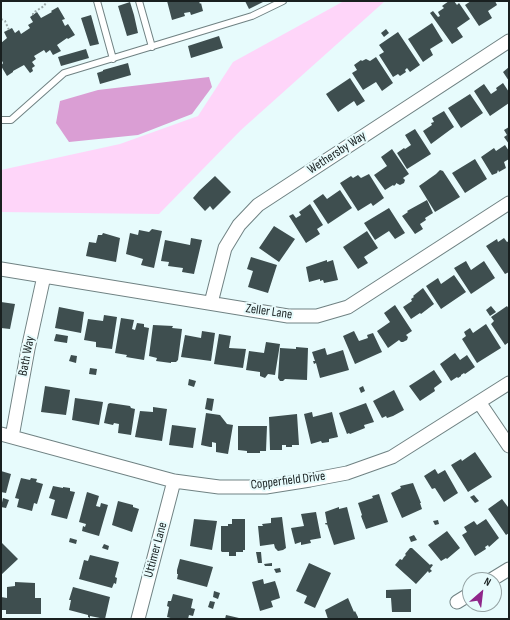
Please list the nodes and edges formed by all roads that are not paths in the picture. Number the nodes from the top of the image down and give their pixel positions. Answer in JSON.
{"nodes":[{"id":1,"x":97,"y":1,"type":"edge"},
{"id":2,"x":139,"y":1,"type":"edge"},
{"id":3,"x":283,"y":1,"type":"edge"},
{"id":4,"x":509,"y":41,"type":"edge"},
{"id":5,"x":152,"y":47,"type":"junction"},
{"id":6,"x":113,"y":59,"type":"junction"},
{"id":7,"x":1,"y":120,"type":"edge"},
{"id":8,"x":509,"y":203,"type":"edge"},
{"id":9,"x":1,"y":270,"type":"edge"},
{"id":10,"x":44,"y":276,"type":"junction"},
{"id":11,"x":211,"y":303,"type":"junction"},
{"id":12,"x":509,"y":383,"type":"edge"},
{"id":13,"x":479,"y":402,"type":"junction"},
{"id":14,"x":7,"y":435,"type":"edge"},
{"id":15,"x":509,"y":446,"type":"edge"},
{"id":16,"x":174,"y":481,"type":"junction"},
{"id":17,"x":462,"y":599,"type":"edge"},
{"id":18,"x":457,"y":602,"type":"dead end"},
{"id":19,"x":138,"y":619,"type":"edge"}],
"edges":[{"from":1,"to":6,"type":"lane"},
{"from":2,"to":5,"type":"lane"},
{"from":3,"to":5,"type":"lane"},
{"from":4,"to":11,"type":"street","name":"Wethersby Way"},
{"from":5,"to":6,"type":"lane"},
{"from":6,"to":7,"type":"lane"},
{"from":8,"to":11,"type":"street","name":"Zeller Lane"},
{"from":9,"to":10,"type":"street","name":"Zeller Lane"},
{"from":10,"to":11,"type":"street","name":"Zeller Lane"},
{"from":10,"to":14,"type":"street","name":"Bath Way"},
{"from":12,"to":13,"type":"street","name":"Copperfield Drive"},
{"from":13,"to":15,"type":"street"},
{"from":13,"to":16,"type":"street","name":"Copperfield Drive"},
{"from":14,"to":16,"type":"street","name":"Copperfield Drive"},
{"from":16,"to":19,"type":"street","name":"Uttimer Lane"},
{"from":17,"to":18,"type":"street"}]}
